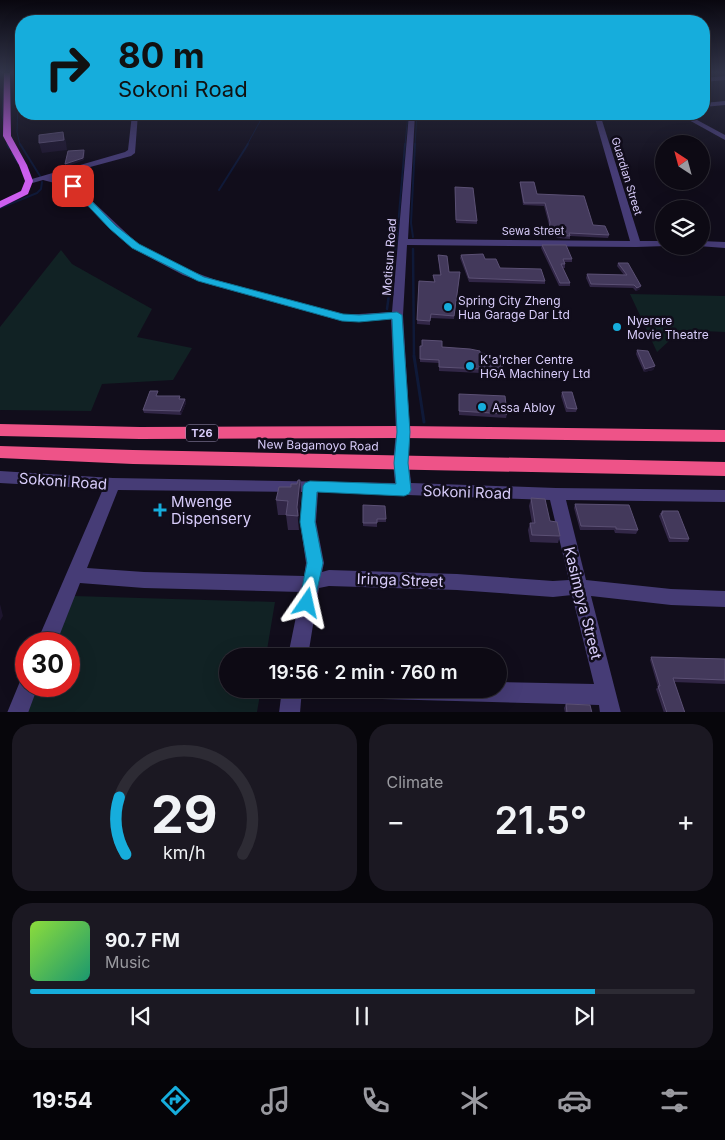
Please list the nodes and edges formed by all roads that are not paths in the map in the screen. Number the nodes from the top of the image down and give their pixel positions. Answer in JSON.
{"nodes":[{"id":1,"x":6,"y":106,"type":"edge"},
{"id":2,"x":135,"y":120,"type":"edge"},
{"id":3,"x":412,"y":120,"type":"edge"},
{"id":4,"x":599,"y":120,"type":"edge"},
{"id":5,"x":692,"y":120,"type":"edge"},
{"id":6,"x":725,"y":138,"type":"edge"},
{"id":7,"x":43,"y":177,"type":"junction"},
{"id":8,"x":30,"y":181,"type":"junction"},
{"id":9,"x":0,"y":205,"type":"edge"},
{"id":10,"x":402,"y":242,"type":"junction"},
{"id":11,"x":636,"y":244,"type":"junction"},
{"id":12,"x":655,"y":244,"type":"edge"},
{"id":13,"x":710,"y":244,"type":"edge"},
{"id":14,"x":725,"y":245,"type":"edge"},
{"id":15,"x":397,"y":315,"type":"junction"},
{"id":16,"x":0,"y":430,"type":"edge"},
{"id":17,"x":403,"y":432,"type":"junction"},
{"id":18,"x":725,"y":436,"type":"edge"},
{"id":19,"x":0,"y":452,"type":"edge"},
{"id":20,"x":401,"y":463,"type":"junction"},
{"id":21,"x":725,"y":468,"type":"edge"},
{"id":22,"x":0,"y":477,"type":"edge"},
{"id":23,"x":113,"y":484,"type":"junction"},
{"id":24,"x":310,"y":486,"type":"junction"},
{"id":25,"x":404,"y":490,"type":"junction"},
{"id":26,"x":556,"y":494,"type":"junction"},
{"id":27,"x":725,"y":496,"type":"edge"},
{"id":28,"x":76,"y":574,"type":"junction"},
{"id":29,"x":310,"y":584,"type":"junction"},
{"id":30,"x":579,"y":587,"type":"junction"},
{"id":31,"x":725,"y":599,"type":"edge"},
{"id":32,"x":51,"y":632,"type":"edge"},
{"id":33,"x":299,"y":648,"type":"edge"},
{"id":34,"x":23,"y":697,"type":"edge"},
{"id":35,"x":507,"y":697,"type":"edge"},
{"id":36,"x":291,"y":698,"type":"edge"},
{"id":37,"x":608,"y":704,"type":"edge"},
{"id":38,"x":17,"y":712,"type":"edge"},
{"id":39,"x":289,"y":712,"type":"edge"}],
"edges":[{"from":1,"to":8,"type":"main road"},
{"from":2,"to":7,"type":"street"},
{"from":3,"to":10,"type":"street","name":"Motisun Road"},
{"from":4,"to":11,"type":"street","name":"Guardian Street"},
{"from":5,"to":6,"type":"street"},
{"from":7,"to":8,"type":"street"},
{"from":7,"to":15,"type":"street"},
{"from":8,"to":9,"type":"main road"},
{"from":10,"to":11,"type":"street","name":"Sewa Street"},
{"from":10,"to":15,"type":"street","name":"Motisun Road"},
{"from":11,"to":12,"type":"street","name":"Sewa Street"},
{"from":13,"to":14,"type":"street"},
{"from":15,"to":17,"type":"street","name":"Motisun Road"},
{"from":16,"to":17,"type":"highway","name":"New Bagamoyo Road","number":"T26"},
{"from":17,"to":18,"type":"highway","name":"New Bagamoyo Road","number":"T26"},
{"from":17,"to":20,"type":"street","name":"Motisun Road"},
{"from":19,"to":20,"type":"highway","name":"New Bagamoyo Road","number":"T26"},
{"from":20,"to":21,"type":"highway","name":"New Bagamoyo Road","number":"T26"},
{"from":20,"to":25,"type":"street","name":"Motisun Road"},
{"from":22,"to":23,"type":"street","name":"Sokoni Road"},
{"from":23,"to":24,"type":"street","name":"Sokoni Road"},
{"from":23,"to":28,"type":"street"},
{"from":24,"to":25,"type":"street","name":"Sokoni Road"},
{"from":24,"to":29,"type":"street"},
{"from":25,"to":26,"type":"street","name":"Sokoni Road"},
{"from":26,"to":27,"type":"street","name":"Sokoni Road"},
{"from":26,"to":30,"type":"street","name":"Kasimpya Street"},
{"from":28,"to":29,"type":"street","name":"Iringa Street"},
{"from":28,"to":32,"type":"street"},
{"from":29,"to":30,"type":"street","name":"Iringa Street"},
{"from":29,"to":33,"type":"street"},
{"from":30,"to":31,"type":"street","name":"Iringa Street"},
{"from":30,"to":37,"type":"street","name":"Kasimpya Street"},
{"from":34,"to":38,"type":"street"},
{"from":35,"to":37,"type":"street"},
{"from":36,"to":39,"type":"street"}]}
